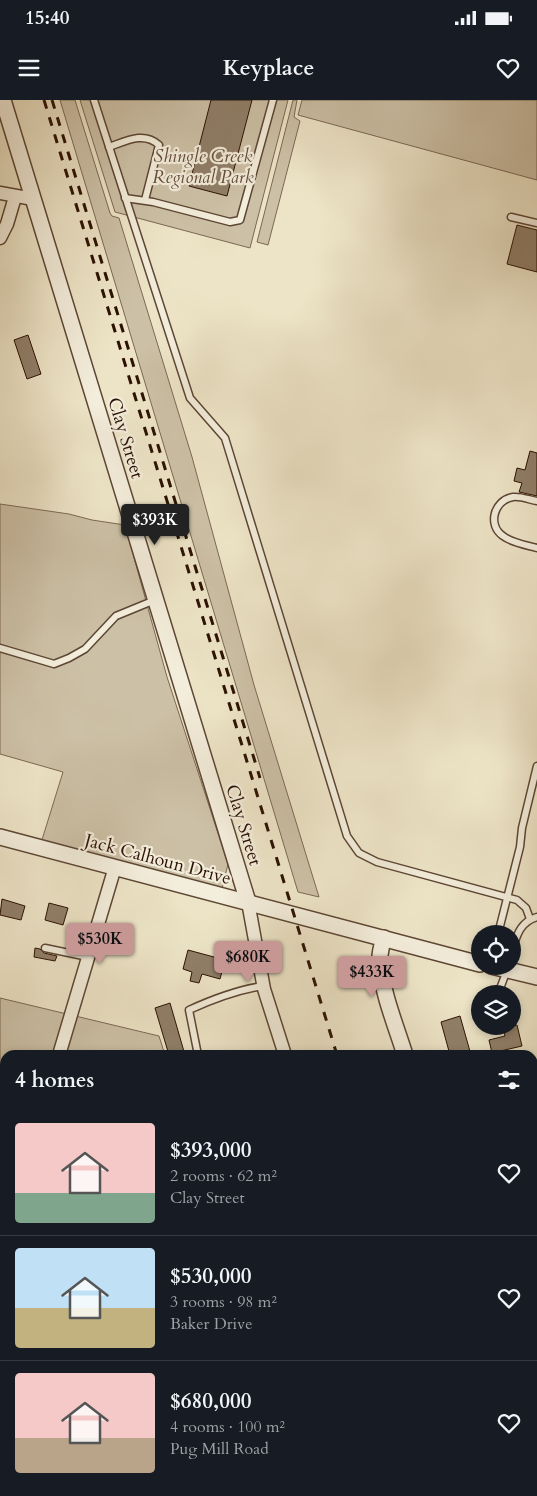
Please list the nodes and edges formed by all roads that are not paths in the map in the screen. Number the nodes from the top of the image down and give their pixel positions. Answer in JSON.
{"nodes":[{"id":1,"x":3,"y":100,"type":"edge"},
{"id":2,"x":94,"y":100,"type":"edge"},
{"id":3,"x":273,"y":100,"type":"edge"},
{"id":4,"x":109,"y":147,"type":"junction"},
{"id":5,"x":0,"y":193,"type":"edge"},
{"id":6,"x":15,"y":197,"type":"junction"},
{"id":7,"x":125,"y":198,"type":"junction"},
{"id":8,"x":32,"y":199,"type":"junction"},
{"id":9,"x":145,"y":200,"type":"junction"},
{"id":10,"x":511,"y":217,"type":"dead end"},
{"id":11,"x":537,"y":223,"type":"edge"},
{"id":12,"x":0,"y":238,"type":"edge"},
{"id":13,"x":537,"y":502,"type":"edge"},
{"id":14,"x":537,"y":548,"type":"edge"},
{"id":15,"x":156,"y":599,"type":"junction"},
{"id":16,"x":0,"y":648,"type":"edge"},
{"id":17,"x":537,"y":766,"type":"edge"},
{"id":18,"x":0,"y":837,"type":"edge"},
{"id":19,"x":115,"y":867,"type":"junction"},
{"id":20,"x":508,"y":897,"type":"junction"},
{"id":21,"x":248,"y":902,"type":"junction"},
{"id":22,"x":533,"y":918,"type":"edge"},
{"id":23,"x":500,"y":925,"type":"edge"},
{"id":24,"x":521,"y":928,"type":"edge"},
{"id":25,"x":384,"y":938,"type":"junction"},
{"id":26,"x":45,"y":948,"type":"dead end"},
{"id":27,"x":88,"y":957,"type":"junction"},
{"id":28,"x":471,"y":962,"type":"edge"},
{"id":29,"x":521,"y":972,"type":"edge"},
{"id":30,"x":537,"y":977,"type":"edge"},
{"id":31,"x":263,"y":986,"type":"junction"},
{"id":32,"x":60,"y":1050,"type":"edge"},
{"id":33,"x":197,"y":1050,"type":"edge"},
{"id":34,"x":283,"y":1050,"type":"edge"},
{"id":35,"x":403,"y":1050,"type":"edge"}],
"edges":[{"from":1,"to":8,"type":"street","name":"Clay Street"},
{"from":2,"to":4,"type":"lane"},
{"from":3,"to":9,"type":"lane"},
{"from":4,"to":7,"type":"lane"},
{"from":4,"to":9,"type":"lane"},
{"from":5,"to":6,"type":"street"},
{"from":6,"to":8,"type":"street"},
{"from":6,"to":12,"type":"street"},
{"from":7,"to":9,"type":"lane"},
{"from":7,"to":20,"type":"lane"},
{"from":8,"to":15,"type":"street","name":"Clay Street"},
{"from":10,"to":11,"type":"lane"},
{"from":13,"to":14,"type":"lane"},
{"from":15,"to":16,"type":"lane"},
{"from":15,"to":21,"type":"street","name":"Clay Street"},
{"from":17,"to":20,"type":"lane"},
{"from":18,"to":19,"type":"street","name":"Jack Calhoun Drive"},
{"from":19,"to":21,"type":"street","name":"Jack Calhoun Drive"},
{"from":19,"to":27,"type":"street"},
{"from":20,"to":22,"type":"lane"},
{"from":20,"to":23,"type":"lane"},
{"from":21,"to":25,"type":"street","name":"Jack Calhoun Drive"},
{"from":21,"to":31,"type":"street"},
{"from":22,"to":24,"type":"lane"},
{"from":25,"to":28,"type":"street","name":"Jack Calhoun Drive"},
{"from":25,"to":35,"type":"street"},
{"from":26,"to":27,"type":"lane"},
{"from":27,"to":32,"type":"street"},
{"from":29,"to":30,"type":"street"},
{"from":31,"to":33,"type":"lane"},
{"from":31,"to":34,"type":"street"}]}
